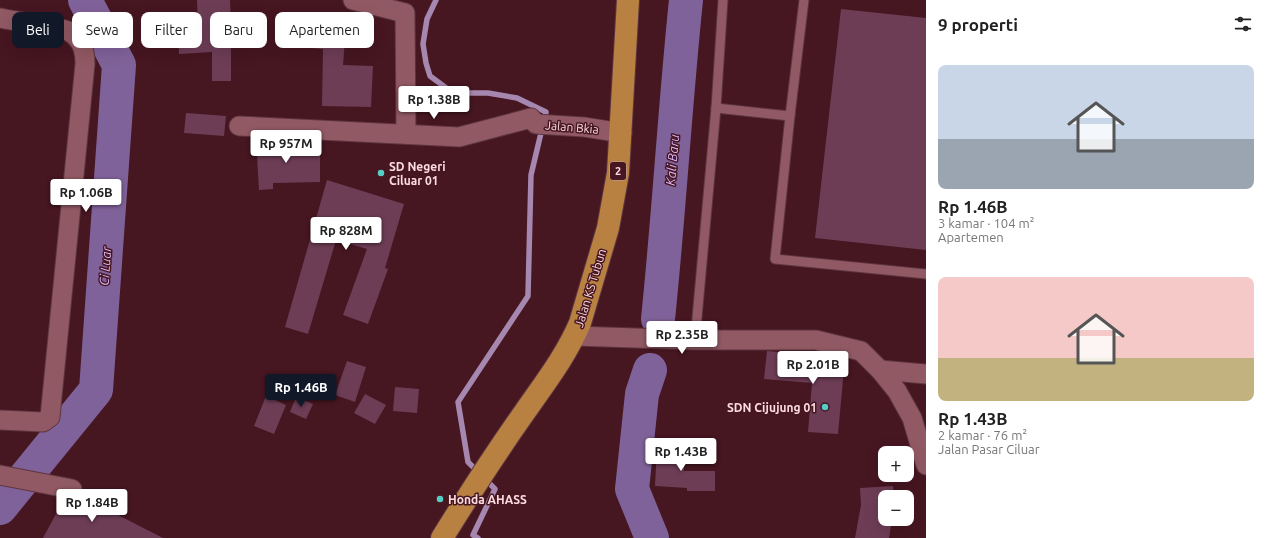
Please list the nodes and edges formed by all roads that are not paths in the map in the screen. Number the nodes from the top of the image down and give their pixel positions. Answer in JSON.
{"nodes":[{"id":1,"x":353,"y":0,"type":"edge"},
{"id":2,"x":628,"y":0,"type":"edge"},
{"id":3,"x":724,"y":0,"type":"edge"},
{"id":4,"x":804,"y":0,"type":"edge"},
{"id":5,"x":0,"y":18,"type":"edge"},
{"id":6,"x":716,"y":108,"type":"junction"},
{"id":7,"x":790,"y":116,"type":"junction"},
{"id":8,"x":239,"y":126,"type":"dead end"},
{"id":9,"x":622,"y":133,"type":"junction"},
{"id":10,"x":406,"y":134,"type":"junction"},
{"id":11,"x":926,"y":274,"type":"edge"},
{"id":12,"x":575,"y":336,"type":"junction"},
{"id":13,"x":695,"y":340,"type":"junction"},
{"id":14,"x":880,"y":370,"type":"junction"},
{"id":15,"x":926,"y":374,"type":"edge"},
{"id":16,"x":0,"y":420,"type":"edge"},
{"id":17,"x":926,"y":465,"type":"edge"},
{"id":18,"x":7,"y":476,"type":"edge"},
{"id":19,"x":72,"y":489,"type":"dead end"},
{"id":20,"x":442,"y":538,"type":"edge"}],
"edges":[{"from":1,"to":10,"type":"street"},
{"from":2,"to":9,"type":"highway","name":"Jalan KS Tubun","number":"2"},
{"from":3,"to":6,"type":"lane"},
{"from":4,"to":7,"type":"lane"},
{"from":5,"to":16,"type":"street"},
{"from":6,"to":7,"type":"lane"},
{"from":6,"to":13,"type":"lane"},
{"from":7,"to":11,"type":"lane"},
{"from":8,"to":10,"type":"street","name":"Jalan Bkia"},
{"from":9,"to":10,"type":"street","name":"Jalan Bkia"},
{"from":9,"to":12,"type":"highway","name":"Jalan KS Tubun","number":"2"},
{"from":12,"to":13,"type":"street"},
{"from":12,"to":20,"type":"highway","name":"Jalan KS Tubun","number":"2"},
{"from":13,"to":14,"type":"street"},
{"from":14,"to":15,"type":"street"},
{"from":14,"to":17,"type":"street"},
{"from":18,"to":19,"type":"street"}]}
